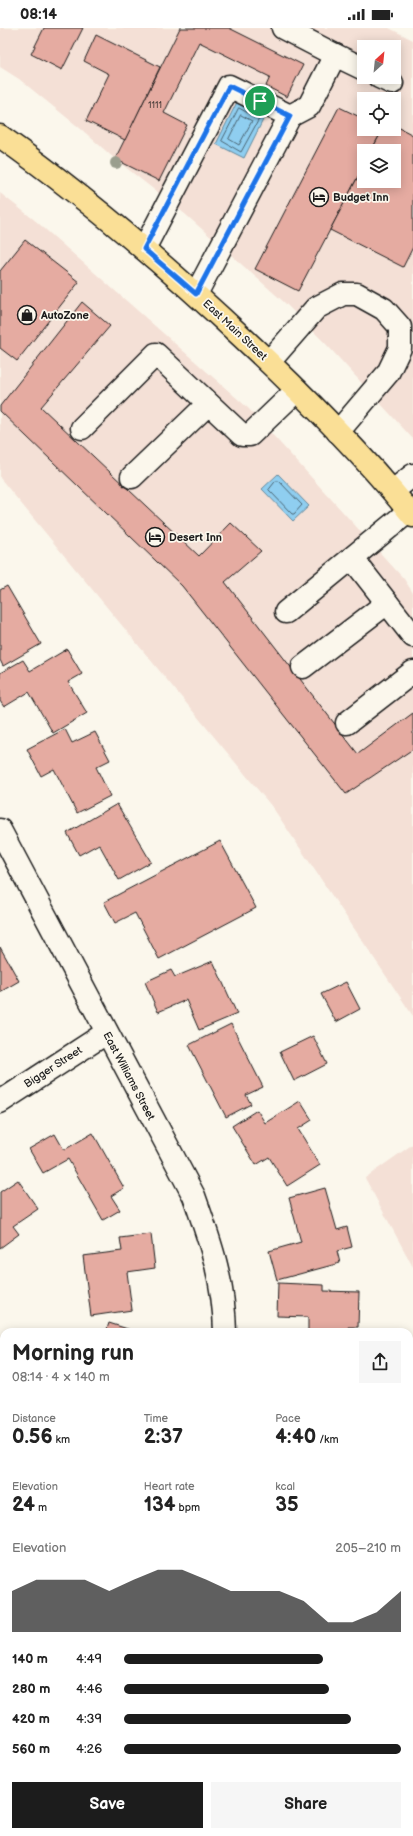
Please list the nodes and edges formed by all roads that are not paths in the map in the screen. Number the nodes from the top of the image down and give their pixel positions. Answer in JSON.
{"nodes":[{"id":1,"x":283,"y":28,"type":"edge"},
{"id":2,"x":335,"y":55,"type":"junction"},
{"id":3,"x":357,"y":66,"type":"edge"},
{"id":4,"x":290,"y":116,"type":"junction"},
{"id":5,"x":0,"y":136,"type":"edge"},
{"id":6,"x":144,"y":249,"type":"junction"},
{"id":7,"x":196,"y":294,"type":"junction"},
{"id":8,"x":413,"y":323,"type":"edge"},
{"id":9,"x":400,"y":348,"type":"junction"},
{"id":10,"x":269,"y":362,"type":"junction"},
{"id":11,"x":297,"y":390,"type":"junction"},
{"id":12,"x":208,"y":404,"type":"junction"},
{"id":13,"x":82,"y":428,"type":"dead end"},
{"id":14,"x":338,"y":432,"type":"junction"},
{"id":15,"x":413,"y":475,"type":"edge"},
{"id":16,"x":132,"y":477,"type":"dead end"},
{"id":17,"x":393,"y":491,"type":"junction"},
{"id":18,"x":411,"y":513,"type":"edge"},
{"id":19,"x":352,"y":558,"type":"junction"},
{"id":20,"x":387,"y":604,"type":"junction"},
{"id":21,"x":286,"y":612,"type":"dead end"},
{"id":22,"x":413,"y":636,"type":"edge"},
{"id":23,"x":303,"y":667,"type":"dead end"},
{"id":24,"x":413,"y":672,"type":"edge"},
{"id":25,"x":347,"y":723,"type":"dead end"},
{"id":26,"x":0,"y":830,"type":"edge"},
{"id":27,"x":106,"y":1033,"type":"junction"},
{"id":28,"x":0,"y":1102,"type":"edge"},
{"id":29,"x":225,"y":1328,"type":"edge"}],
"edges":[{"from":1,"to":2,"type":"street"},
{"from":2,"to":3,"type":"street"},
{"from":2,"to":4,"type":"street"},
{"from":4,"to":6,"type":"street"},
{"from":4,"to":7,"type":"street"},
{"from":5,"to":6,"type":"main road","name":"East Main Street"},
{"from":6,"to":7,"type":"main road","name":"East Main Street"},
{"from":7,"to":10,"type":"main road","name":"East Main Street"},
{"from":8,"to":9,"type":"street"},
{"from":9,"to":10,"type":"street"},
{"from":9,"to":14,"type":"street"},
{"from":10,"to":11,"type":"main road","name":"East Main Street"},
{"from":11,"to":12,"type":"street"},
{"from":11,"to":14,"type":"main road","name":"East Main Street"},
{"from":12,"to":13,"type":"street"},
{"from":12,"to":16,"type":"street"},
{"from":14,"to":17,"type":"main road","name":"East Main Street"},
{"from":15,"to":17,"type":"street"},
{"from":17,"to":18,"type":"main road","name":"East Main Street"},
{"from":18,"to":19,"type":"street"},
{"from":19,"to":20,"type":"street"},
{"from":19,"to":21,"type":"street"},
{"from":20,"to":22,"type":"street"},
{"from":20,"to":23,"type":"street"},
{"from":24,"to":25,"type":"street"},
{"from":26,"to":27,"type":"street","name":"East Williams Street"},
{"from":27,"to":28,"type":"street","name":"Bigger Street"},
{"from":27,"to":29,"type":"street","name":"East Williams Street"}]}
